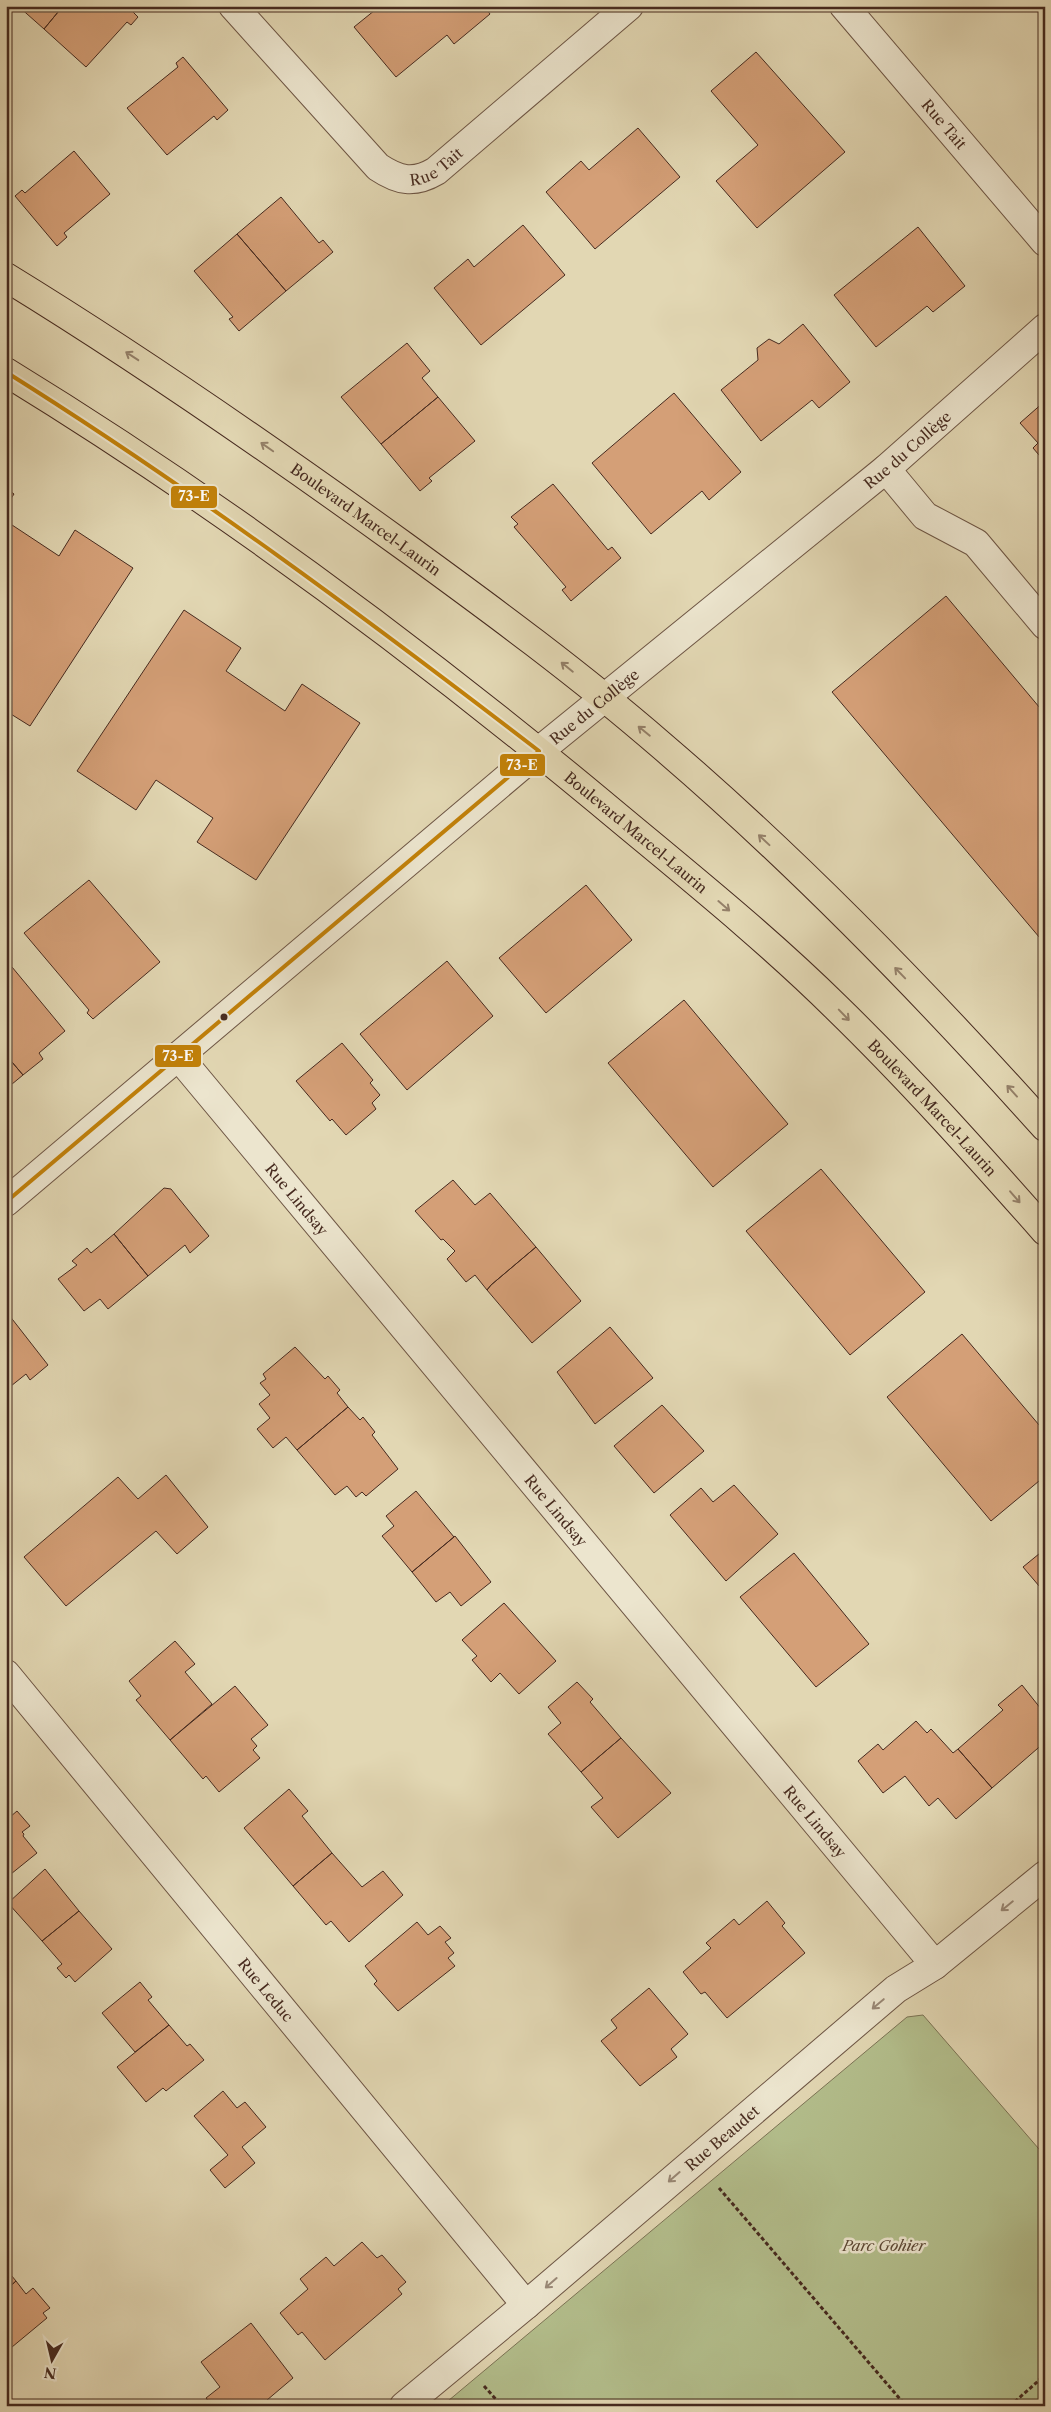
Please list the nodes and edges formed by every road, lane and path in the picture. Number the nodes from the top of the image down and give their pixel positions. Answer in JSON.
{"nodes":[{"id":1,"x":233,"y":6,"type":"edge"},
{"id":2,"x":629,"y":6,"type":"edge"},
{"id":3,"x":844,"y":6,"type":"edge"},
{"id":4,"x":1045,"y":242,"type":"edge"},
{"id":5,"x":6,"y":277,"type":"edge"},
{"id":6,"x":1045,"y":328,"type":"edge"},
{"id":7,"x":6,"y":372,"type":"edge"},
{"id":8,"x":886,"y":469,"type":"junction"},
{"id":9,"x":1045,"y":625,"type":"edge"},
{"id":10,"x":605,"y":699,"type":"junction"},
{"id":11,"x":539,"y":751,"type":"junction"},
{"id":12,"x":178,"y":1056,"type":"junction"},
{"id":13,"x":1045,"y":1127,"type":"edge"},
{"id":14,"x":6,"y":1202,"type":"edge"},
{"id":15,"x":1045,"y":1230,"type":"edge"},
{"id":16,"x":6,"y":1674,"type":"edge"},
{"id":17,"x":1045,"y":1875,"type":"edge"},
{"id":18,"x":935,"y":1965,"type":"junction"},
{"id":19,"x":695,"y":2159,"type":"junction"},
{"id":20,"x":526,"y":2305,"type":"junction"},
{"id":21,"x":1045,"y":2376,"type":"edge"},
{"id":22,"x":404,"y":2406,"type":"edge"},
{"id":23,"x":906,"y":2406,"type":"edge"},
{"id":24,"x":1010,"y":2406,"type":"edge"}],
"edges":[{"from":1,"to":2,"type":"street","name":"Rue Tait"},
{"from":3,"to":4,"type":"street","name":"Rue Tait"},
{"from":10,"to":5,"type":"main road","name":"Boulevard Marcel-Laurin","one_way":true},
{"from":6,"to":8,"type":"street","name":"Rue du Collège"},
{"from":7,"to":11,"type":"main road","name":"Boulevard Marcel-Laurin"},
{"from":8,"to":9,"type":"street"},
{"from":8,"to":10,"type":"street","name":"Rue du Collège"},
{"from":10,"to":11,"type":"street","name":"Rue du Collège"},
{"from":13,"to":10,"type":"main road","name":"Boulevard Marcel-Laurin","one_way":true},
{"from":11,"to":12,"type":"street","name":"Rue du Collège"},
{"from":11,"to":15,"type":"main road","name":"Boulevard Marcel-Laurin","one_way":true},
{"from":12,"to":14,"type":"street","name":"Rue du Collège"},
{"from":12,"to":18,"type":"street","name":"Rue Lindsay"},
{"from":16,"to":20,"type":"street","name":"Rue Leduc"},
{"from":17,"to":18,"type":"street","name":"Rue Beaudet","one_way":true},
{"from":18,"to":19,"type":"street","name":"Rue Beaudet","one_way":true},
{"from":19,"to":20,"type":"street","name":"Rue Beaudet","one_way":true},
{"from":19,"to":23,"type":"path"},
{"from":20,"to":22,"type":"street","name":"Rue Beaudet"},
{"from":21,"to":24,"type":"path"}]}
